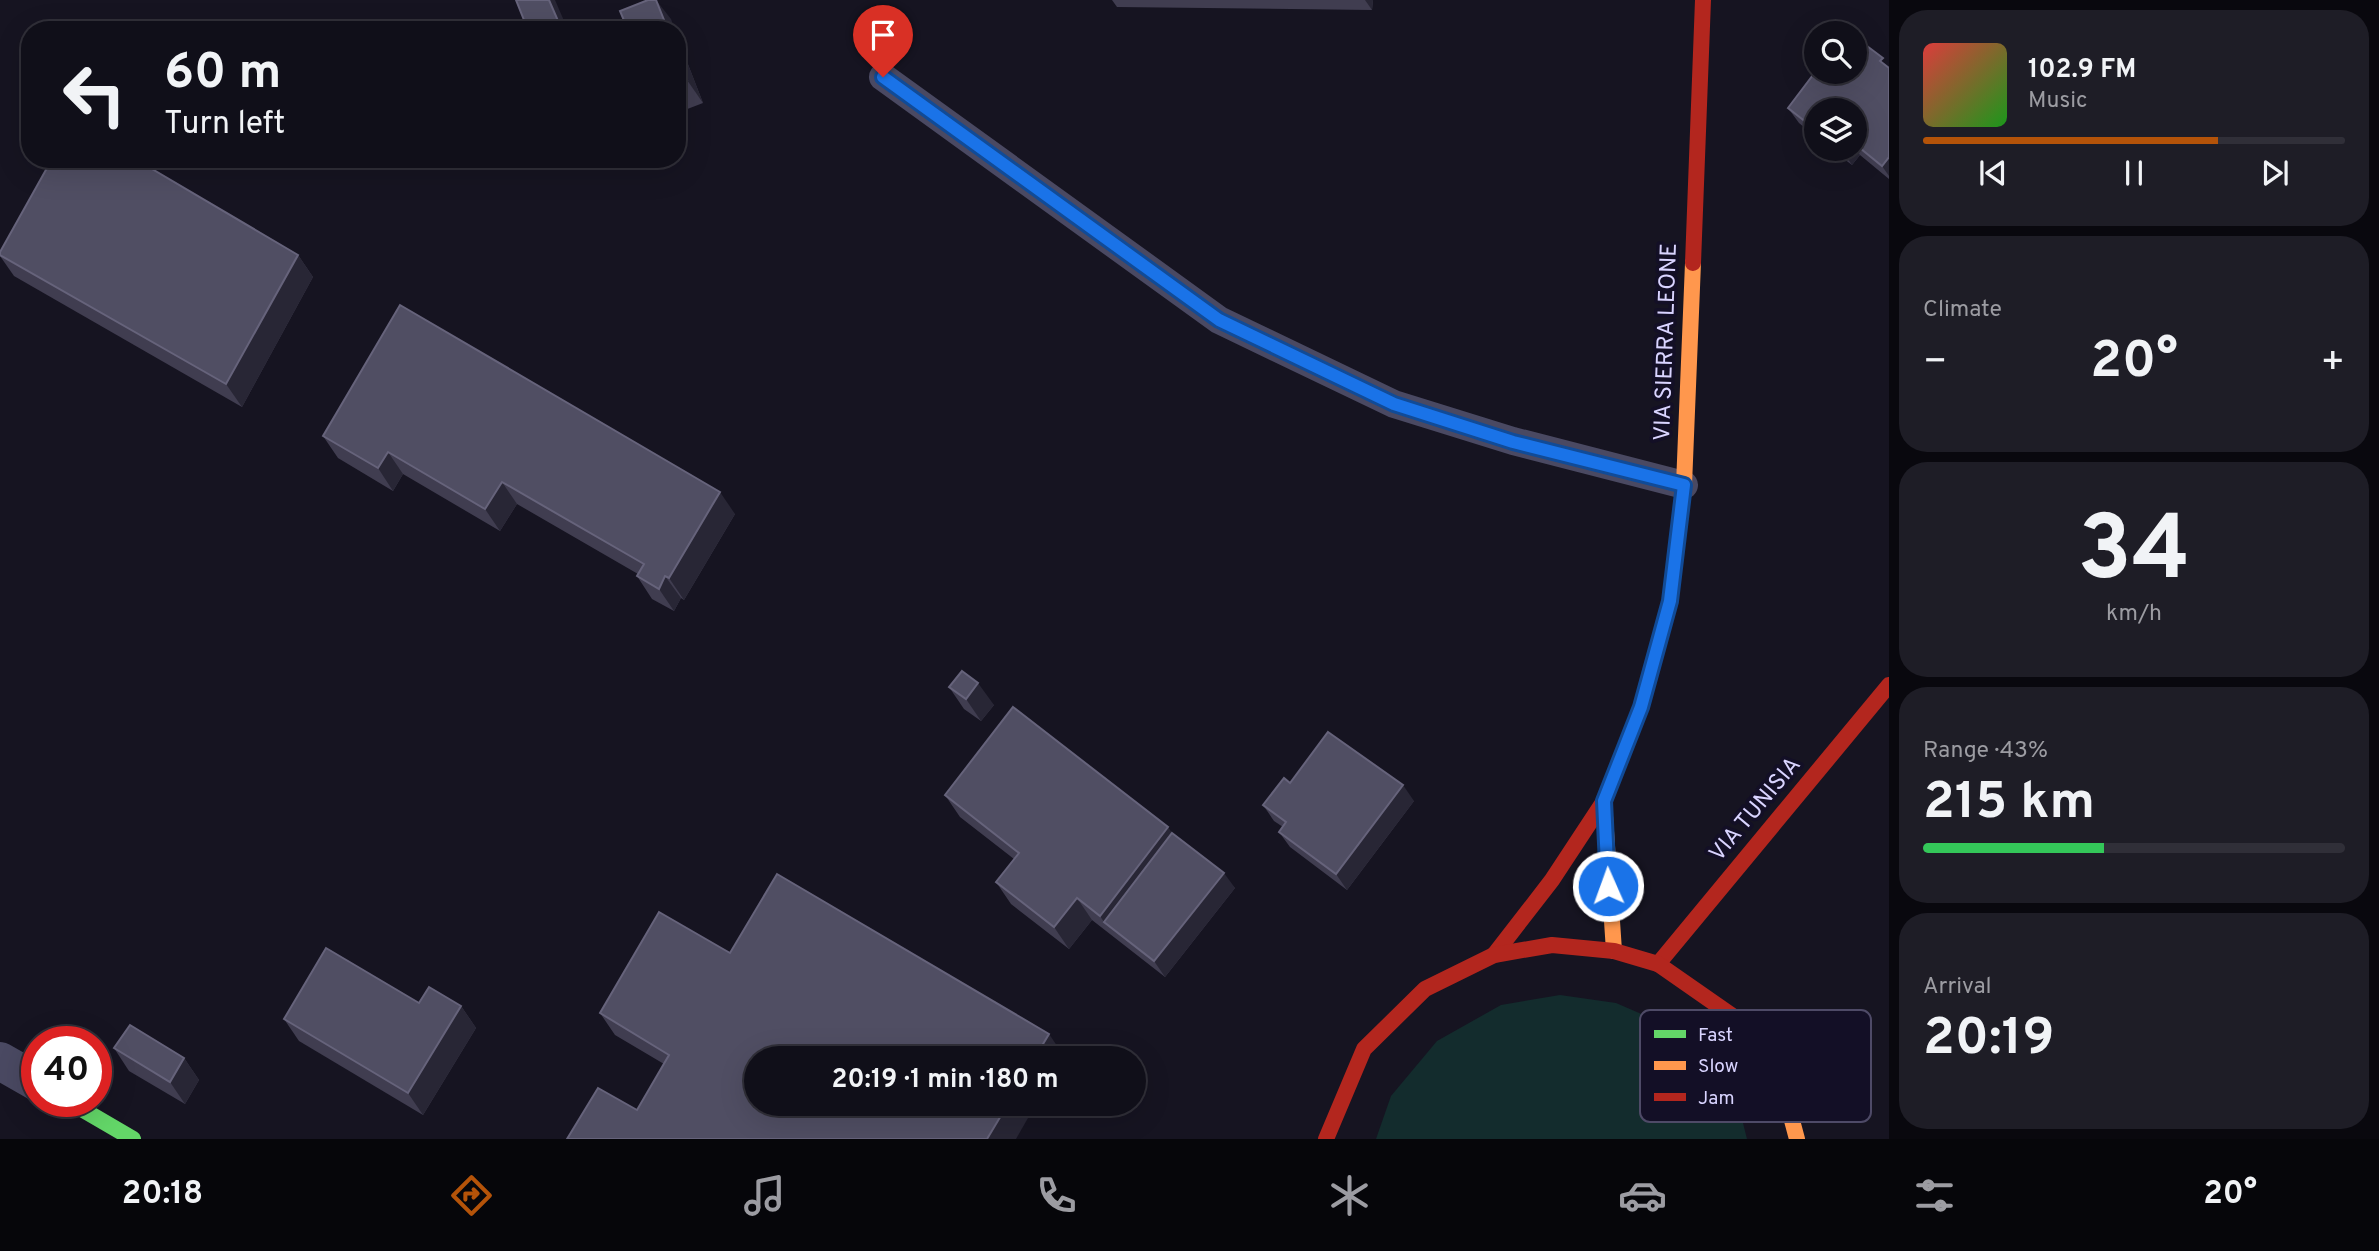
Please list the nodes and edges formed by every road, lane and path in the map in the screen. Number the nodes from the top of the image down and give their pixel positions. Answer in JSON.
{"nodes":[{"id":1,"x":1703,"y":0,"type":"edge"},
{"id":2,"x":883,"y":77,"type":"dead end"},
{"id":3,"x":1684,"y":485,"type":"junction"},
{"id":4,"x":1889,"y":685,"type":"edge"},
{"id":5,"x":1604,"y":801,"type":"junction"},
{"id":6,"x":1614,"y":951,"type":"junction"},
{"id":7,"x":1494,"y":955,"type":"junction"},
{"id":8,"x":1658,"y":964,"type":"junction"},
{"id":9,"x":1725,"y":1010,"type":"edge"},
{"id":10,"x":0,"y":1061,"type":"edge"},
{"id":11,"x":21,"y":1073,"type":"edge"},
{"id":12,"x":95,"y":1117,"type":"edge"},
{"id":13,"x":1792,"y":1122,"type":"edge"},
{"id":14,"x":133,"y":1139,"type":"edge"},
{"id":15,"x":1326,"y":1139,"type":"edge"},
{"id":16,"x":1797,"y":1139,"type":"edge"}],
"edges":[{"from":1,"to":3,"type":"street","name":"VIA SIERRA LEONE"},
{"from":2,"to":3,"type":"lane"},
{"from":3,"to":5,"type":"street","name":"VIA SIERRA LEONE"},
{"from":4,"to":8,"type":"street","name":"VIA TUNISIA"},
{"from":5,"to":6,"type":"street","name":"VIA SIERRA LEONE"},
{"from":5,"to":7,"type":"street","name":"VIA SIERRA LEONE"},
{"from":6,"to":7,"type":"street"},
{"from":6,"to":8,"type":"street"},
{"from":7,"to":15,"type":"street"},
{"from":8,"to":9,"type":"street"},
{"from":10,"to":11,"type":"street"},
{"from":12,"to":14,"type":"street"},
{"from":13,"to":16,"type":"street"}]}
